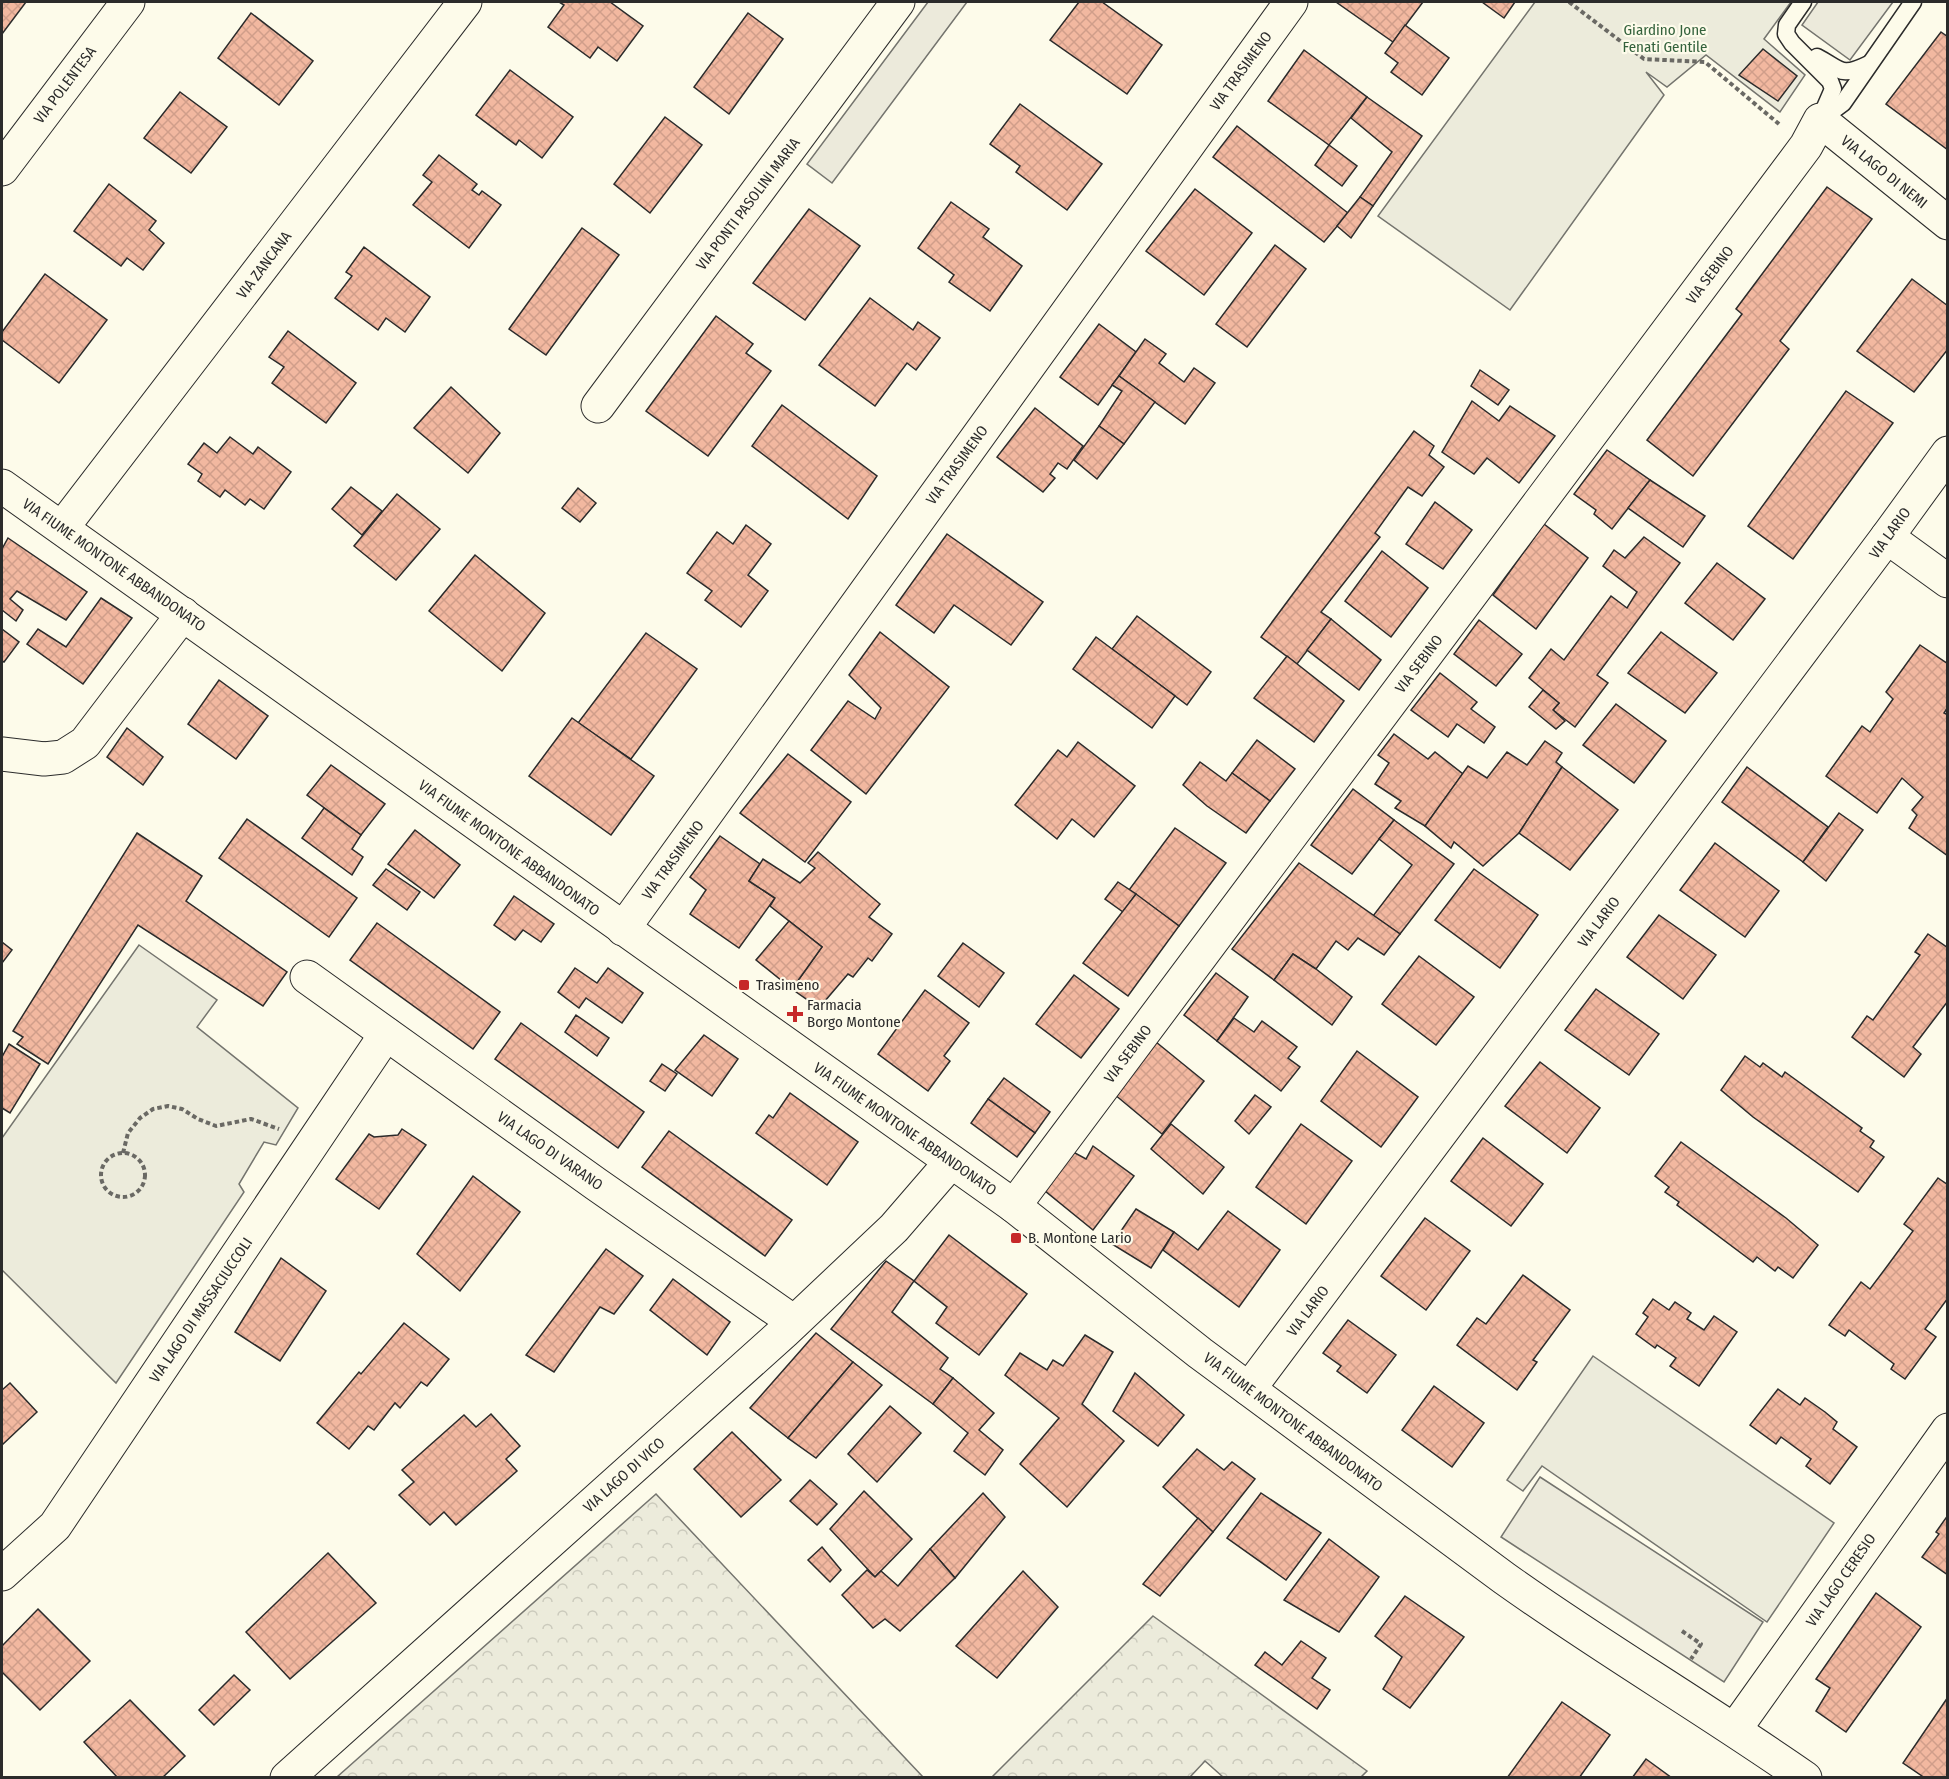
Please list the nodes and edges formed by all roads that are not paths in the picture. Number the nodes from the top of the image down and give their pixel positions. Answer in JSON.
{"nodes":[{"id":1,"x":128,"y":2,"type":"edge"},
{"id":2,"x":465,"y":2,"type":"edge"},
{"id":3,"x":898,"y":2,"type":"edge"},
{"id":4,"x":1291,"y":2,"type":"edge"},
{"id":5,"x":1803,"y":2,"type":"edge"},
{"id":6,"x":1913,"y":2,"type":"edge"},
{"id":7,"x":1804,"y":54,"type":"junction"},
{"id":8,"x":1870,"y":63,"type":"junction"},
{"id":9,"x":1820,"y":120,"type":"junction"},
{"id":10,"x":2,"y":169,"type":"edge"},
{"id":11,"x":1947,"y":223,"type":"edge"},
{"id":12,"x":598,"y":406,"type":"dead end"},
{"id":13,"x":1947,"y":453,"type":"edge"},
{"id":14,"x":2,"y":486,"type":"edge"},
{"id":15,"x":62,"y":528,"type":"junction"},
{"id":16,"x":1887,"y":537,"type":"junction"},
{"id":17,"x":1947,"y":580,"type":"edge"},
{"id":18,"x":183,"y":614,"type":"junction"},
{"id":19,"x":2,"y":754,"type":"edge"},
{"id":20,"x":623,"y":929,"type":"junction"},
{"id":21,"x":307,"y":977,"type":"dead end"},
{"id":22,"x":386,"y":1034,"type":"junction"},
{"id":23,"x":951,"y":1161,"type":"junction"},
{"id":24,"x":1014,"y":1206,"type":"junction"},
{"id":25,"x":794,"y":1322,"type":"junction"},
{"id":26,"x":1249,"y":1389,"type":"junction"},
{"id":27,"x":1947,"y":1430,"type":"edge"},
{"id":28,"x":2,"y":1574,"type":"edge"},
{"id":29,"x":1735,"y":1729,"type":"junction"},
{"id":30,"x":287,"y":1778,"type":"edge"},
{"id":31,"x":1805,"y":1778,"type":"edge"}],
"edges":[{"from":1,"to":10,"type":"street","name":"VIA POLENTESA"},
{"from":2,"to":15,"type":"street","name":"VIA ZANCANA"},
{"from":3,"to":12,"type":"street","name":"VIA PONTI PASOLINI MARIA"},
{"from":4,"to":20,"type":"street","name":"VIA TRASIMENO"},
{"from":5,"to":7,"type":"lane"},
{"from":6,"to":8,"type":"lane"},
{"from":7,"to":8,"type":"lane"},
{"from":7,"to":9,"type":"lane"},
{"from":8,"to":9,"type":"lane"},
{"from":9,"to":11,"type":"street","name":"VIA LAGO DI NEMI"},
{"from":9,"to":24,"type":"street","name":"VIA SEBINO"},
{"from":13,"to":16,"type":"street","name":"VIA LARIO"},
{"from":14,"to":15,"type":"street","name":"VIA FIUME MONTONE ABBANDONATO"},
{"from":15,"to":18,"type":"street","name":"VIA FIUME MONTONE ABBANDONATO"},
{"from":16,"to":17,"type":"street"},
{"from":16,"to":26,"type":"street","name":"VIA LARIO"},
{"from":18,"to":19,"type":"street"},
{"from":18,"to":20,"type":"street","name":"VIA FIUME MONTONE ABBANDONATO"},
{"from":20,"to":23,"type":"street","name":"VIA FIUME MONTONE ABBANDONATO"},
{"from":21,"to":22,"type":"street","name":"VIA LAGO DI VARANO"},
{"from":22,"to":25,"type":"street","name":"VIA LAGO DI VARANO"},
{"from":22,"to":28,"type":"street","name":"VIA LAGO DI MASSACIUCCOLI"},
{"from":23,"to":24,"type":"street","name":"VIA FIUME MONTONE ABBANDONATO"},
{"from":23,"to":25,"type":"street","name":"VIA LAGO DI VICO"},
{"from":24,"to":26,"type":"street","name":"VIA FIUME MONTONE ABBANDONATO"},
{"from":25,"to":30,"type":"street","name":"VIA LAGO DI VICO"},
{"from":26,"to":29,"type":"street","name":"VIA FIUME MONTONE ABBANDONATO"},
{"from":27,"to":29,"type":"street","name":"VIA LAGO CERESIO"},
{"from":29,"to":31,"type":"street","name":"VIA FIUME MONTONE ABBANDONATO"}]}
